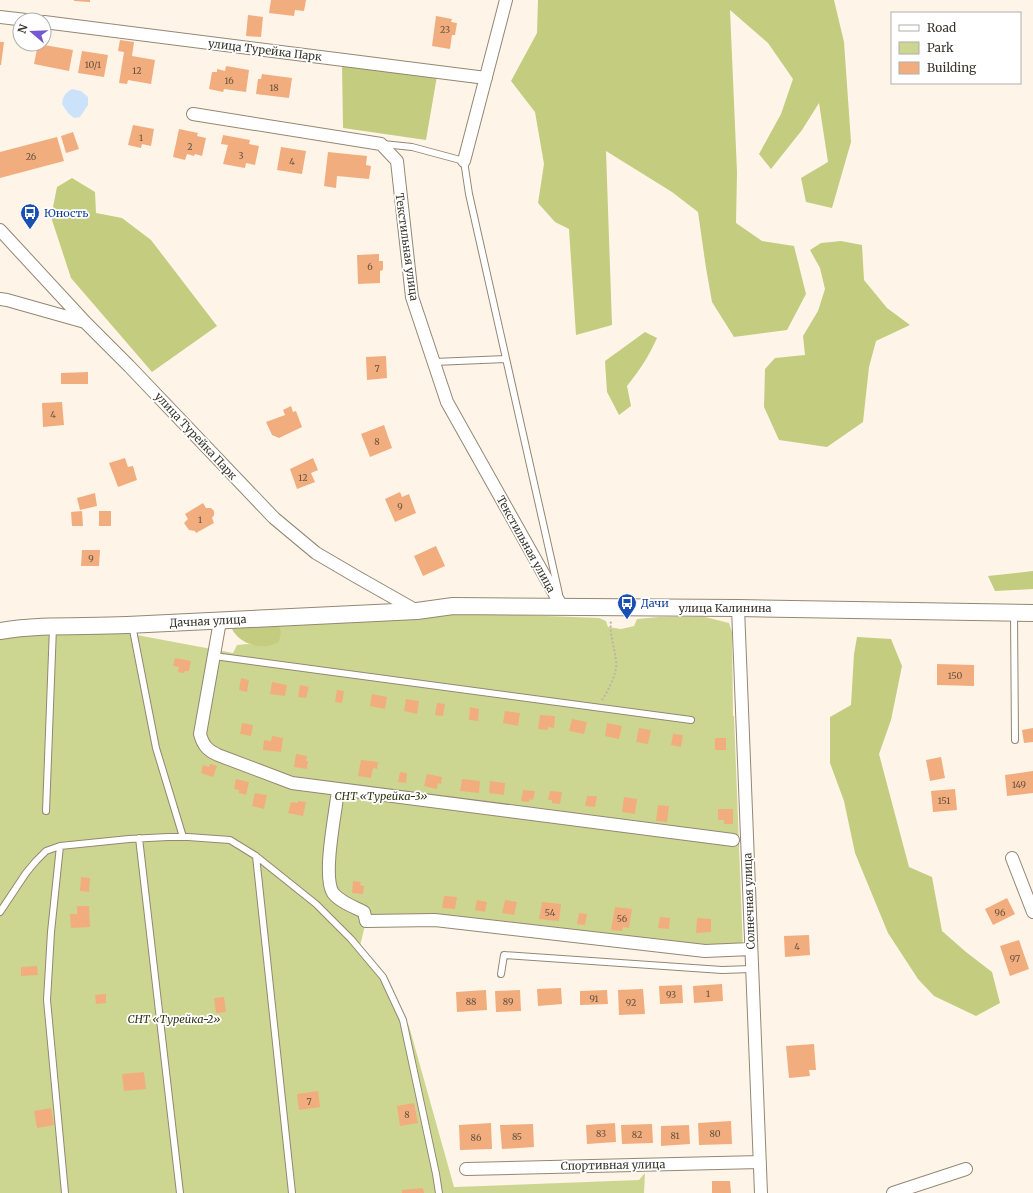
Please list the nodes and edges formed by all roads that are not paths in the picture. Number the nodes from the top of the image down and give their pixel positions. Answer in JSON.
{"nodes":[{"id":1,"x":506,"y":0,"type":"edge"},
{"id":2,"x":0,"y":17,"type":"edge"},
{"id":3,"x":12,"y":18,"type":"edge"},
{"id":4,"x":52,"y":23,"type":"edge"},
{"id":5,"x":486,"y":78,"type":"junction"},
{"id":6,"x":193,"y":114,"type":"dead end"},
{"id":7,"x":381,"y":144,"type":"junction"},
{"id":8,"x":464,"y":161,"type":"junction"},
{"id":9,"x":0,"y":230,"type":"edge"},
{"id":10,"x":0,"y":300,"type":"edge"},
{"id":11,"x":86,"y":322,"type":"junction"},
{"id":12,"x":506,"y":359,"type":"junction"},
{"id":13,"x":434,"y":362,"type":"junction"},
{"id":14,"x":562,"y":607,"type":"junction"},
{"id":15,"x":738,"y":608,"type":"junction"},
{"id":16,"x":417,"y":611,"type":"junction"},
{"id":17,"x":1014,"y":612,"type":"junction"},
{"id":18,"x":1033,"y":613,"type":"edge"},
{"id":19,"x":220,"y":621,"type":"junction"},
{"id":20,"x":126,"y":625,"type":"junction"},
{"id":21,"x":53,"y":626,"type":"junction"},
{"id":22,"x":0,"y":631,"type":"edge"},
{"id":23,"x":214,"y":656,"type":"junction"},
{"id":24,"x":691,"y":720,"type":"dead end"},
{"id":25,"x":1015,"y":740,"type":"dead end"},
{"id":26,"x":338,"y":790,"type":"junction"},
{"id":27,"x":46,"y":811,"type":"dead end"},
{"id":28,"x":183,"y":837,"type":"junction"},
{"id":29,"x":139,"y":838,"type":"junction"},
{"id":30,"x":733,"y":840,"type":"dead end"},
{"id":31,"x":60,"y":846,"type":"junction"},
{"id":32,"x":256,"y":856,"type":"junction"},
{"id":33,"x":1012,"y":858,"type":"dead end"},
{"id":34,"x":0,"y":912,"type":"edge"},
{"id":35,"x":1033,"y":912,"type":"edge"},
{"id":36,"x":751,"y":949,"type":"junction"},
{"id":37,"x":752,"y":969,"type":"junction"},
{"id":38,"x":501,"y":974,"type":"dead end"},
{"id":39,"x":760,"y":1162,"type":"junction"},
{"id":40,"x":466,"y":1169,"type":"dead end"},
{"id":41,"x":966,"y":1169,"type":"dead end"},
{"id":42,"x":65,"y":1193,"type":"edge"},
{"id":43,"x":180,"y":1193,"type":"edge"},
{"id":44,"x":292,"y":1193,"type":"edge"},
{"id":45,"x":439,"y":1193,"type":"edge"},
{"id":46,"x":761,"y":1193,"type":"edge"},
{"id":47,"x":893,"y":1193,"type":"edge"}],
"edges":[{"from":1,"to":5,"type":"street"},
{"from":2,"to":3,"type":"street"},
{"from":4,"to":5,"type":"street","name":"улица Турейка Парк"},
{"from":5,"to":8,"type":"street"},
{"from":6,"to":7,"type":"street"},
{"from":7,"to":8,"type":"lane"},
{"from":7,"to":13,"type":"street","name":"Текстильная улица"},
{"from":8,"to":12,"type":"lane"},
{"from":9,"to":11,"type":"street","name":"улица Турейка Парк"},
{"from":10,"to":11,"type":"street"},
{"from":11,"to":16,"type":"street","name":"улица Турейка Парк"},
{"from":12,"to":13,"type":"lane"},
{"from":12,"to":14,"type":"lane"},
{"from":13,"to":14,"type":"street","name":"Текстильная улица"},
{"from":14,"to":15,"type":"street","name":"улица Калинина"},
{"from":14,"to":16,"type":"street","name":"улица Калинина"},
{"from":15,"to":17,"type":"street","name":"улица Калинина"},
{"from":15,"to":36,"type":"street","name":"Солнечная улица"},
{"from":16,"to":19,"type":"street","name":"Дачная улица"},
{"from":17,"to":18,"type":"street","name":"улица Калинина"},
{"from":17,"to":25,"type":"lane"},
{"from":19,"to":20,"type":"street","name":"Дачная улица"},
{"from":19,"to":23,"type":"street"},
{"from":20,"to":21,"type":"street","name":"Дачная улица"},
{"from":20,"to":28,"type":"lane"},
{"from":21,"to":22,"type":"street","name":"Дачная улица"},
{"from":21,"to":27,"type":"lane"},
{"from":23,"to":24,"type":"lane"},
{"from":23,"to":26,"type":"street"},
{"from":26,"to":30,"type":"street"},
{"from":26,"to":36,"type":"street"},
{"from":28,"to":29,"type":"lane"},
{"from":28,"to":32,"type":"lane"},
{"from":29,"to":31,"type":"lane"},
{"from":29,"to":43,"type":"lane"},
{"from":31,"to":34,"type":"lane"},
{"from":31,"to":42,"type":"lane"},
{"from":32,"to":44,"type":"lane"},
{"from":32,"to":45,"type":"lane"},
{"from":33,"to":35,"type":"street"},
{"from":36,"to":37,"type":"street","name":"Солнечная улица"},
{"from":37,"to":38,"type":"lane"},
{"from":37,"to":39,"type":"street","name":"Солнечная улица"},
{"from":39,"to":40,"type":"street","name":"Спортивная улица"},
{"from":39,"to":46,"type":"street","name":"Солнечная улица"},
{"from":41,"to":47,"type":"street"}]}
